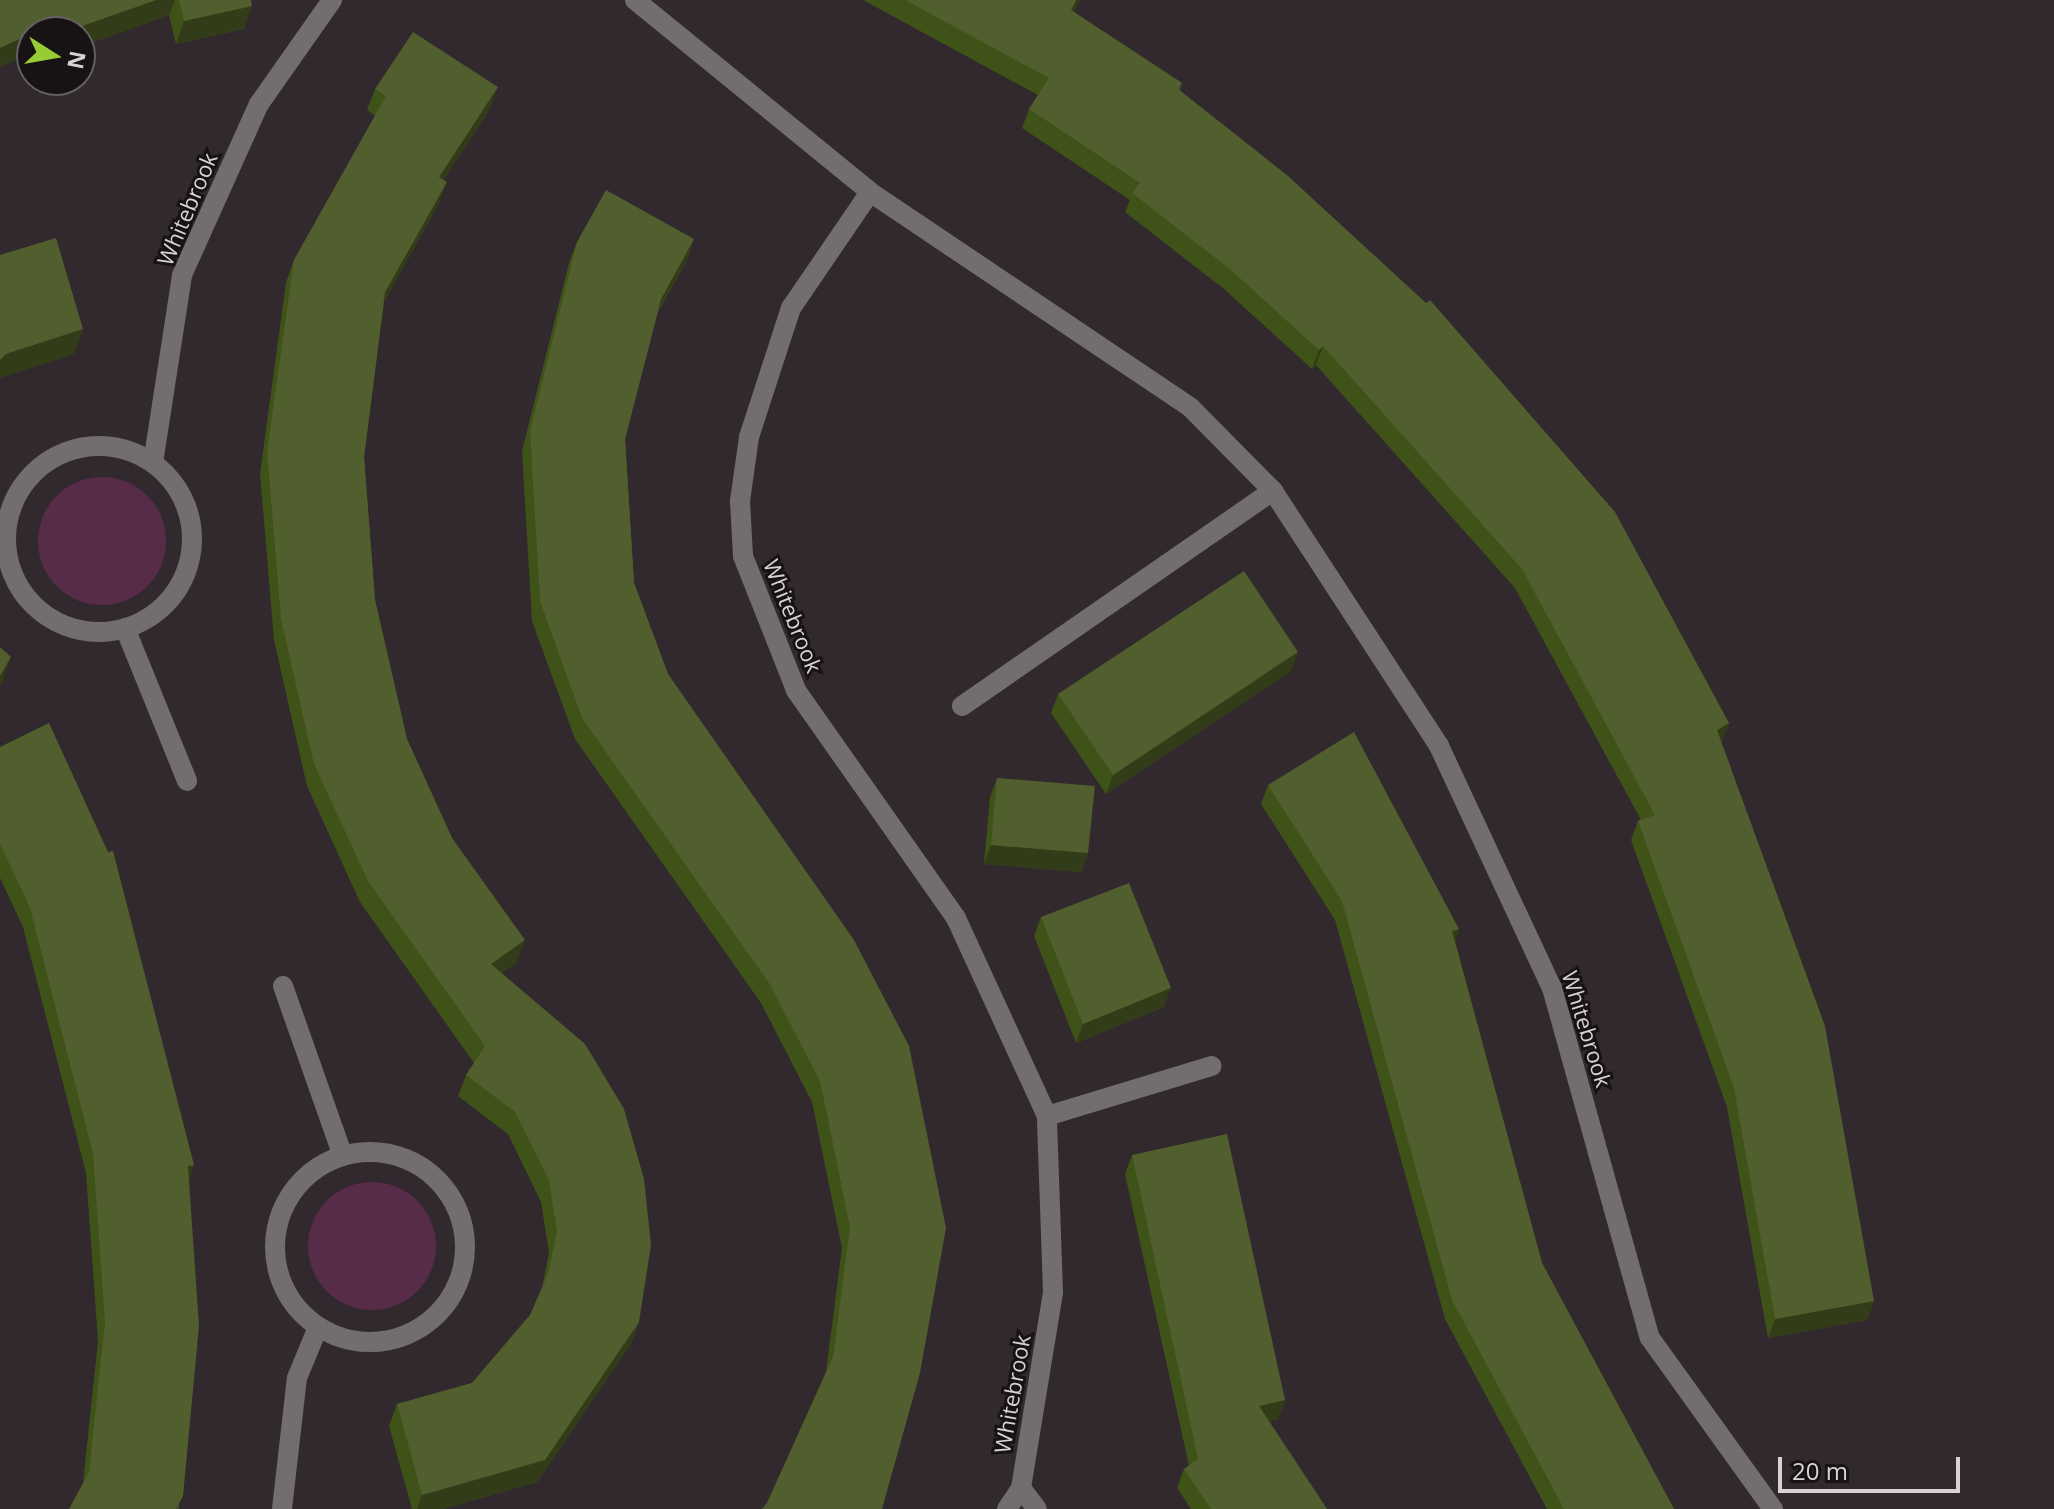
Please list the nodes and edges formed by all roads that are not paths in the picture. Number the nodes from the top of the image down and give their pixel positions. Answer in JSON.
{"nodes":[{"id":1,"x":332,"y":0,"type":"edge"},
{"id":2,"x":635,"y":0,"type":"edge"},
{"id":3,"x":870,"y":192,"type":"junction"},
{"id":4,"x":153,"y":463,"type":"junction"},
{"id":5,"x":1273,"y":491,"type":"junction"},
{"id":6,"x":125,"y":628,"type":"junction"},
{"id":7,"x":962,"y":706,"type":"dead end"},
{"id":8,"x":187,"y":781,"type":"dead end"},
{"id":9,"x":283,"y":986,"type":"dead end"},
{"id":10,"x":1212,"y":1066,"type":"dead end"},
{"id":11,"x":1047,"y":1116,"type":"junction"},
{"id":12,"x":343,"y":1156,"type":"junction"},
{"id":13,"x":318,"y":1327,"type":"junction"},
{"id":14,"x":1021,"y":1488,"type":"junction"},
{"id":15,"x":282,"y":1509,"type":"edge"},
{"id":16,"x":1007,"y":1509,"type":"edge"},
{"id":17,"x":1037,"y":1509,"type":"edge"},
{"id":18,"x":1773,"y":1509,"type":"edge"}],
"edges":[{"from":1,"to":4,"type":"street","name":"Whitebrook"},
{"from":2,"to":3,"type":"street","name":"Whitebrook"},
{"from":3,"to":5,"type":"street","name":"Whitebrook"},
{"from":3,"to":11,"type":"street","name":"Whitebrook"},
{"from":4,"to":6,"type":"street"},
{"from":4,"to":6,"type":"street"},
{"from":5,"to":7,"type":"street"},
{"from":5,"to":18,"type":"street","name":"Whitebrook"},
{"from":6,"to":8,"type":"street"},
{"from":9,"to":12,"type":"street"},
{"from":10,"to":11,"type":"street"},
{"from":11,"to":14,"type":"street","name":"Whitebrook"},
{"from":12,"to":13,"type":"street"},
{"from":12,"to":13,"type":"street"},
{"from":13,"to":15,"type":"street"},
{"from":14,"to":16,"type":"street","name":"Whitebrook"},
{"from":14,"to":17,"type":"street","name":"Whitebrook"}]}
